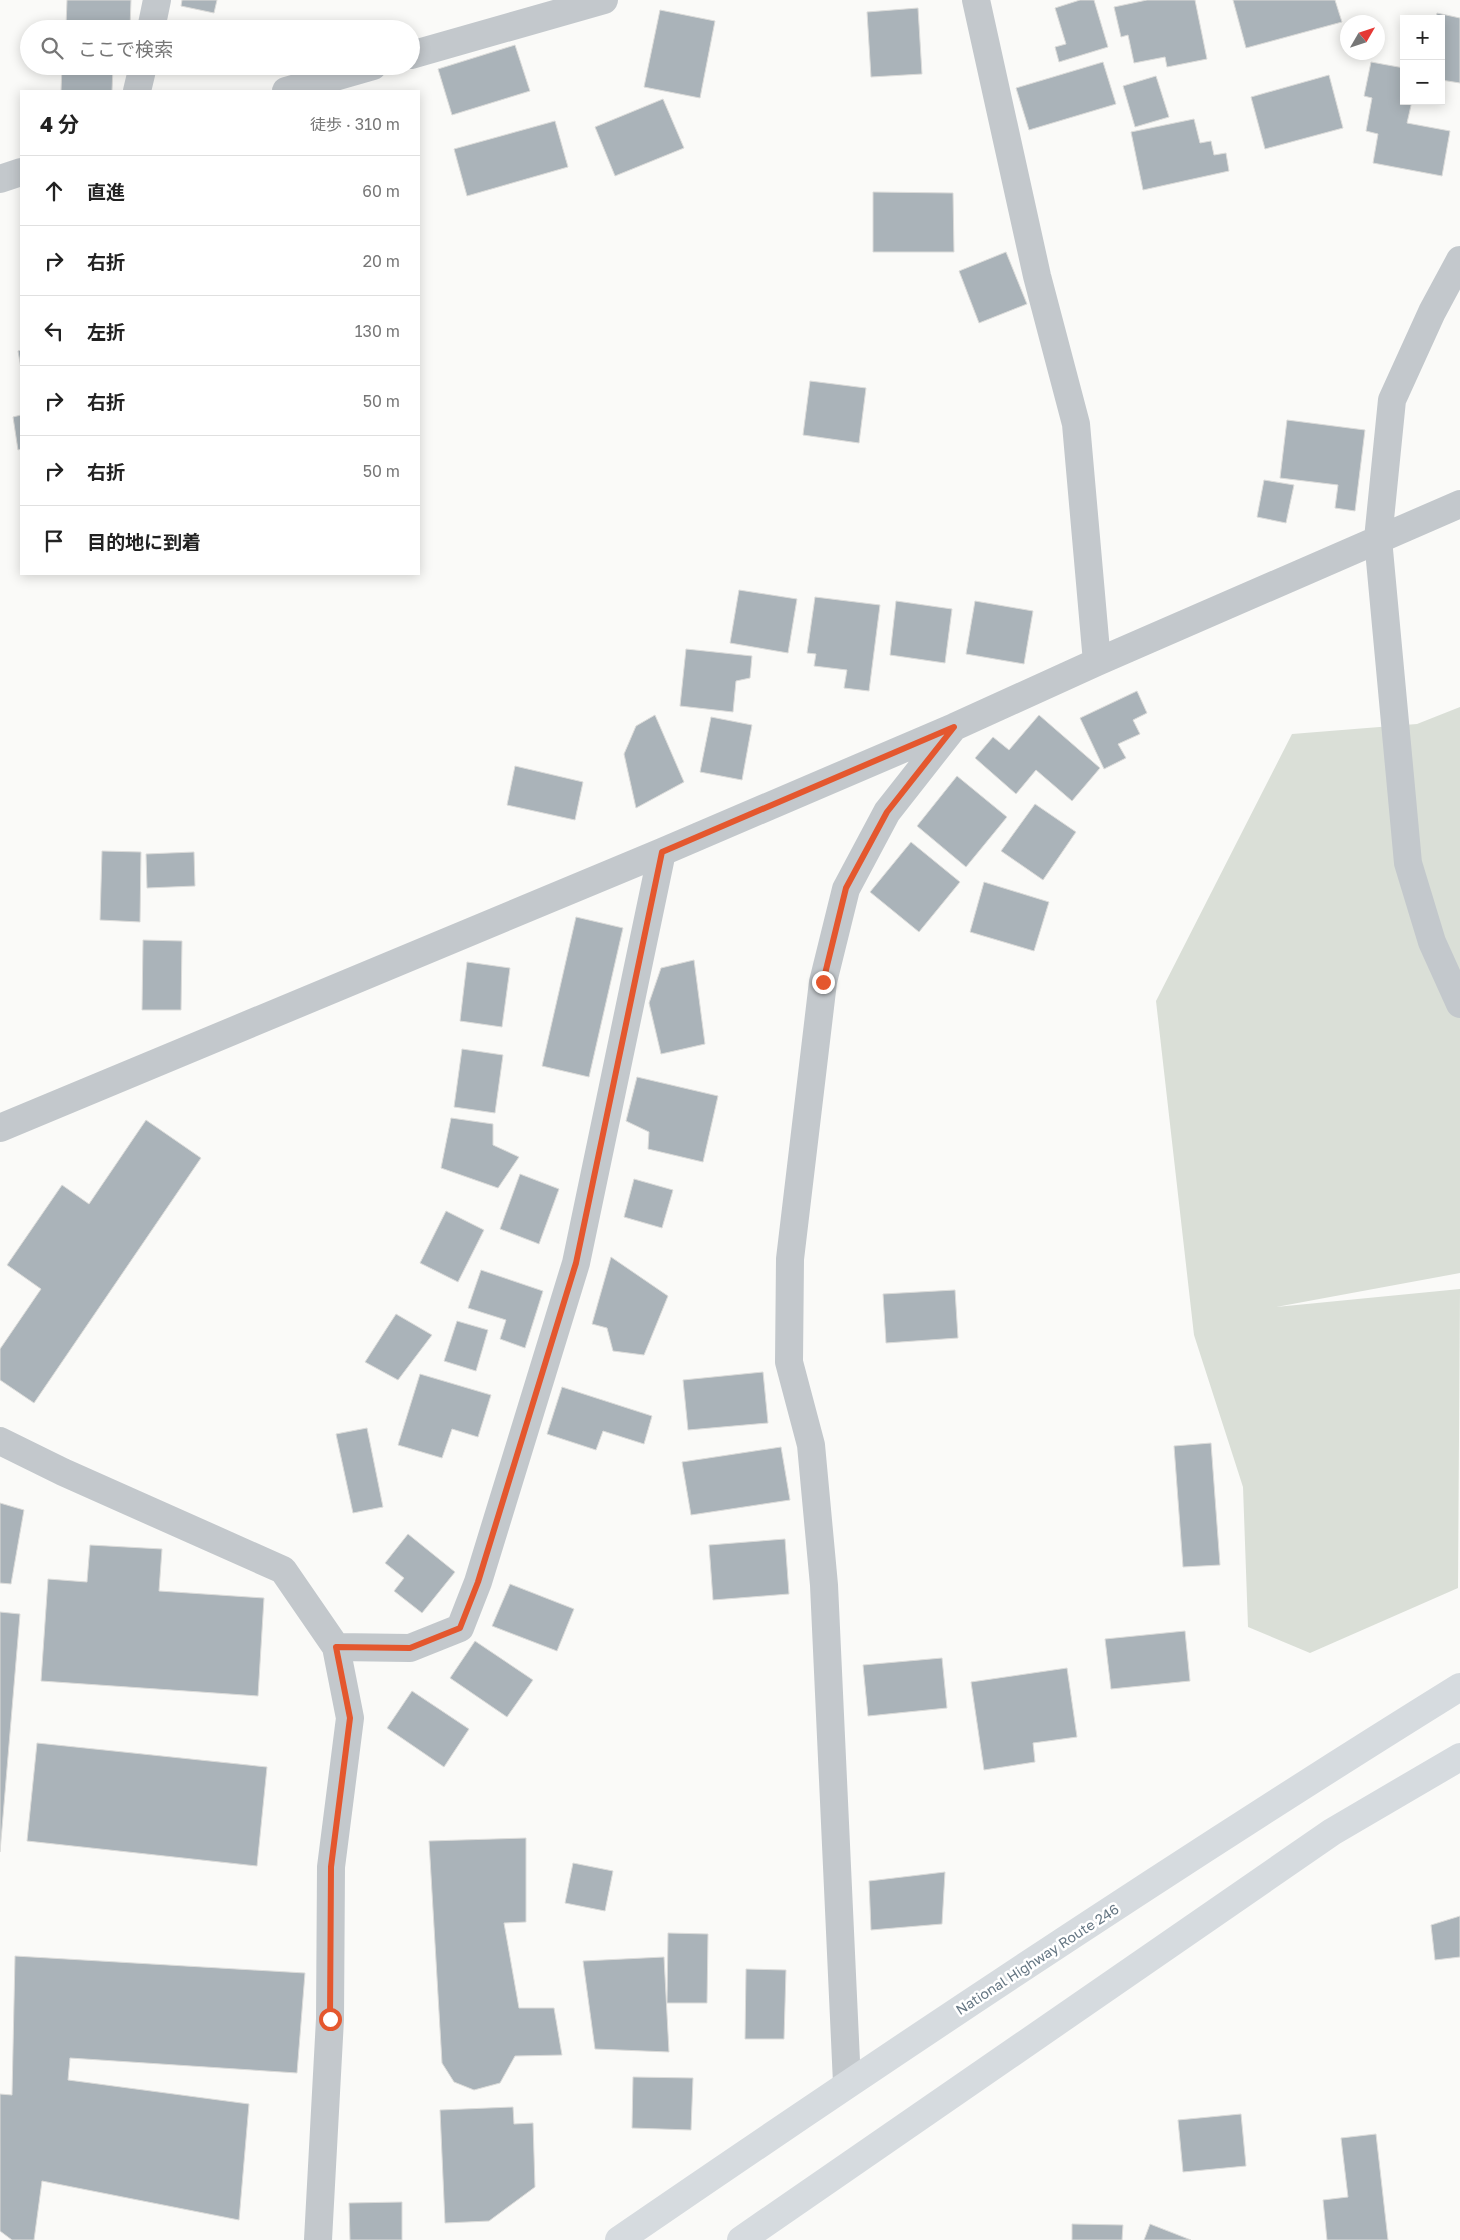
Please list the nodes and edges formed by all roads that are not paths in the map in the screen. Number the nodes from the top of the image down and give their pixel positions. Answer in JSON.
{"nodes":[{"id":1,"x":157,"y":0,"type":"edge"},
{"id":2,"x":604,"y":0,"type":"edge"},
{"id":3,"x":976,"y":0,"type":"edge"},
{"id":4,"x":153,"y":20,"type":"edge"},
{"id":5,"x":420,"y":52,"type":"edge"},
{"id":6,"x":141,"y":75,"type":"edge"},
{"id":7,"x":342,"y":75,"type":"edge"},
{"id":8,"x":137,"y":90,"type":"edge"},
{"id":9,"x":289,"y":90,"type":"edge"},
{"id":10,"x":20,"y":172,"type":"edge"},
{"id":11,"x":0,"y":179,"type":"edge"},
{"id":12,"x":1460,"y":260,"type":"edge"},
{"id":13,"x":1460,"y":504,"type":"edge"},
{"id":14,"x":1378,"y":539,"type":"junction"},
{"id":15,"x":1097,"y":662,"type":"junction"},
{"id":16,"x":954,"y":727,"type":"junction"},
{"id":17,"x":662,"y":852,"type":"junction"},
{"id":18,"x":1460,"y":1004,"type":"edge"},
{"id":19,"x":0,"y":1128,"type":"edge"},
{"id":20,"x":0,"y":1441,"type":"edge"},
{"id":21,"x":336,"y":1647,"type":"junction"},
{"id":22,"x":1460,"y":1687,"type":"edge"},
{"id":23,"x":1460,"y":1757,"type":"edge"},
{"id":24,"x":847,"y":2084,"type":"junction"},
{"id":25,"x":318,"y":2240,"type":"edge"},
{"id":26,"x":619,"y":2240,"type":"edge"},
{"id":27,"x":741,"y":2240,"type":"edge"}],
"edges":[{"from":1,"to":4,"type":"street"},
{"from":2,"to":5,"type":"street"},
{"from":3,"to":15,"type":"street"},
{"from":6,"to":8,"type":"street"},
{"from":7,"to":9,"type":"street"},
{"from":10,"to":11,"type":"street"},
{"from":12,"to":14,"type":"street"},
{"from":13,"to":14,"type":"street"},
{"from":14,"to":15,"type":"street"},
{"from":14,"to":18,"type":"street"},
{"from":15,"to":16,"type":"street"},
{"from":16,"to":17,"type":"street"},
{"from":16,"to":24,"type":"street"},
{"from":17,"to":19,"type":"street"},
{"from":17,"to":21,"type":"street"},
{"from":20,"to":21,"type":"street"},
{"from":21,"to":25,"type":"street"},
{"from":22,"to":24,"type":"highway","name":"National Highway Route 246"},
{"from":23,"to":27,"type":"highway"},
{"from":24,"to":26,"type":"highway","name":"National Highway Route 246"}]}
